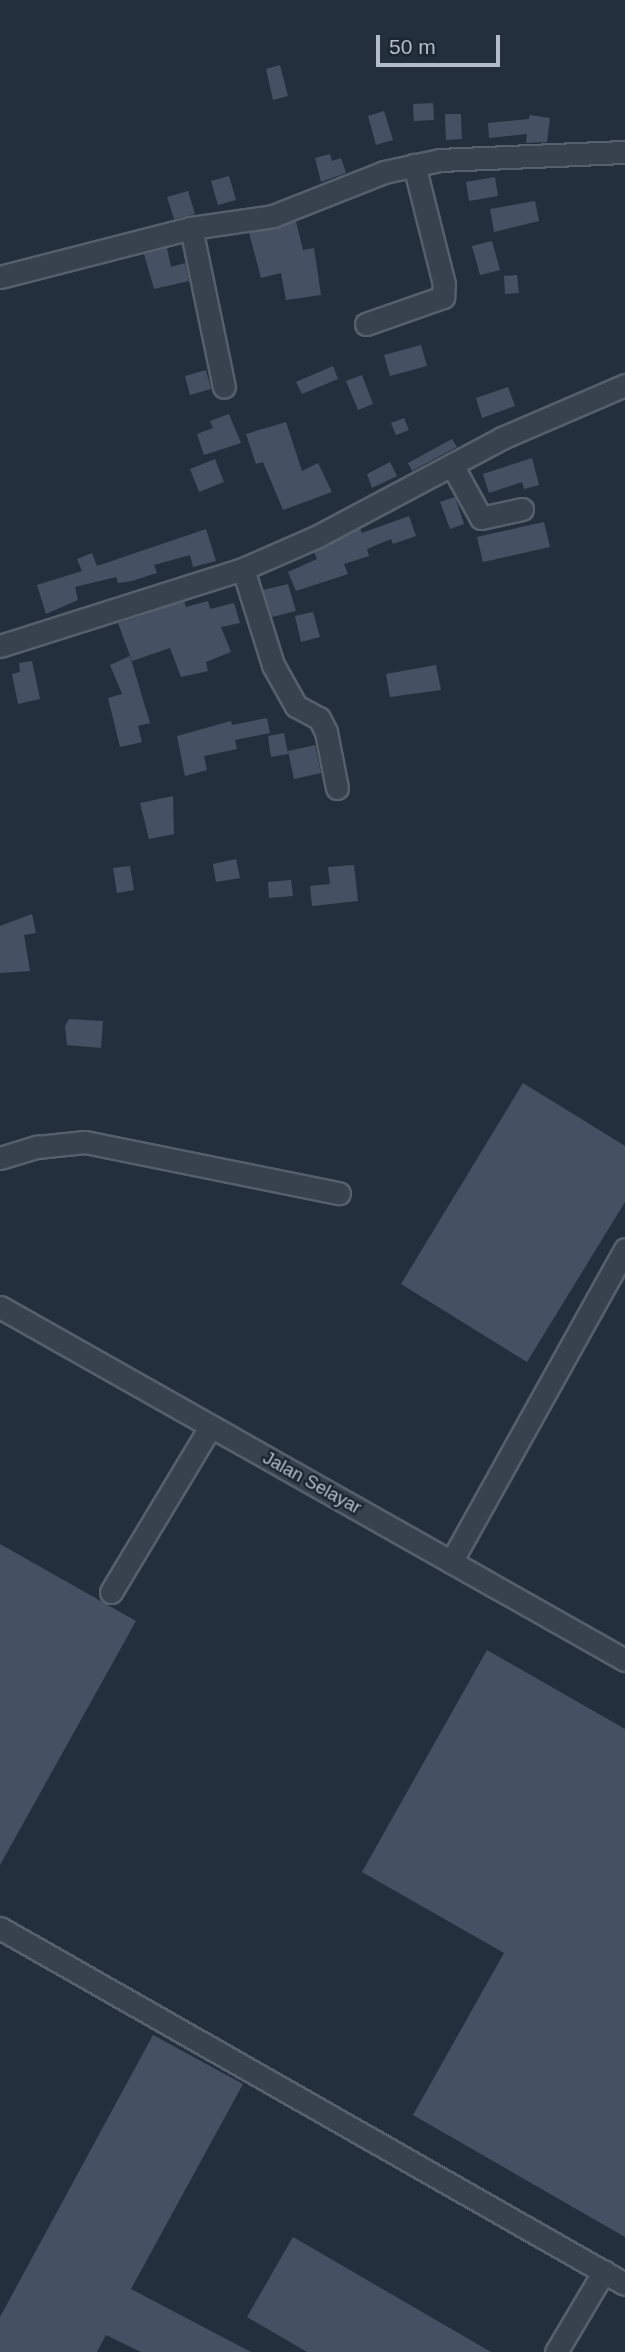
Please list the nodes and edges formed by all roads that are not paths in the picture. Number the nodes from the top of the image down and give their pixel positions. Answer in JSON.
{"nodes":[{"id":1,"x":625,"y":152,"type":"edge"},
{"id":2,"x":414,"y":166,"type":"junction"},
{"id":3,"x":191,"y":228,"type":"junction"},
{"id":4,"x":0,"y":277,"type":"edge"},
{"id":5,"x":366,"y":324,"type":"dead end"},
{"id":6,"x":625,"y":385,"type":"edge"},
{"id":7,"x":224,"y":387,"type":"dead end"},
{"id":8,"x":452,"y":465,"type":"junction"},
{"id":9,"x":522,"y":509,"type":"dead end"},
{"id":10,"x":243,"y":569,"type":"junction"},
{"id":11,"x":0,"y":646,"type":"edge"},
{"id":12,"x":337,"y":788,"type":"dead end"},
{"id":13,"x":0,"y":1158,"type":"edge"},
{"id":14,"x":339,"y":1193,"type":"dead end"},
{"id":15,"x":625,"y":1249,"type":"edge"},
{"id":16,"x":0,"y":1307,"type":"edge"},
{"id":17,"x":210,"y":1427,"type":"junction"},
{"id":18,"x":451,"y":1562,"type":"junction"},
{"id":19,"x":111,"y":1592,"type":"dead end"},
{"id":20,"x":625,"y":1660,"type":"edge"},
{"id":21,"x":0,"y":1928,"type":"edge"},
{"id":22,"x":604,"y":2271,"type":"junction"},
{"id":23,"x":625,"y":2284,"type":"edge"},
{"id":24,"x":556,"y":2352,"type":"edge"}],
"edges":[{"from":1,"to":2,"type":"street"},
{"from":2,"to":3,"type":"street"},
{"from":2,"to":5,"type":"street"},
{"from":3,"to":4,"type":"street"},
{"from":3,"to":7,"type":"street"},
{"from":6,"to":8,"type":"street"},
{"from":8,"to":9,"type":"street"},
{"from":8,"to":10,"type":"street"},
{"from":10,"to":11,"type":"street"},
{"from":10,"to":12,"type":"street"},
{"from":13,"to":14,"type":"street"},
{"from":15,"to":18,"type":"street"},
{"from":16,"to":17,"type":"street","name":"Jalan Selayar"},
{"from":17,"to":18,"type":"street","name":"Jalan Selayar"},
{"from":17,"to":19,"type":"street"},
{"from":18,"to":20,"type":"street","name":"Jalan Selayar"},
{"from":21,"to":22,"type":"street"},
{"from":22,"to":23,"type":"street"},
{"from":22,"to":24,"type":"street"}]}
